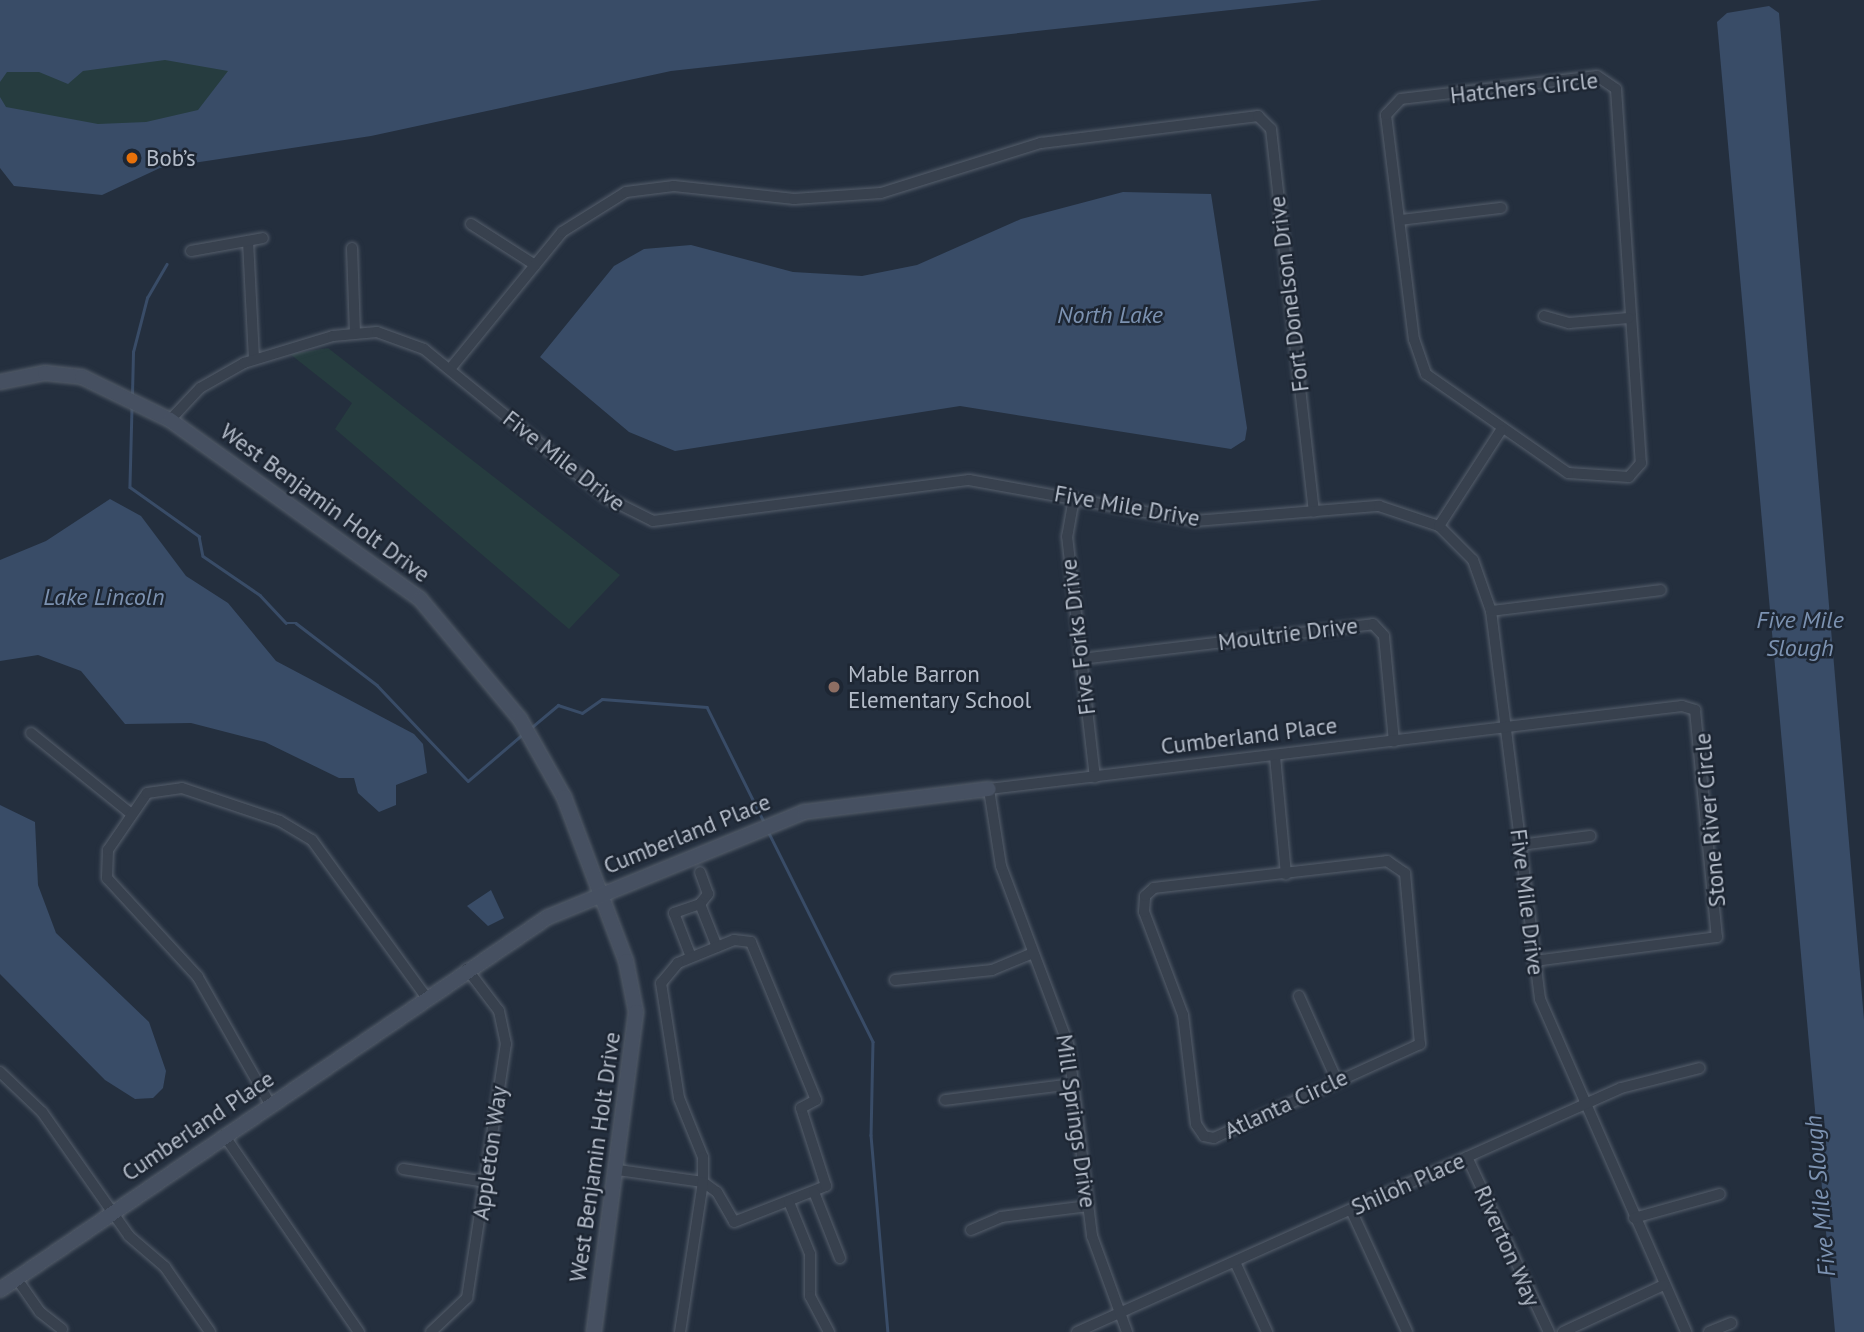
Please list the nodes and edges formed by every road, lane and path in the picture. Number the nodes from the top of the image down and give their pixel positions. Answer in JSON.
{"nodes":[{"id":1,"x":1501,"y":208,"type":"dead end"},
{"id":2,"x":1400,"y":220,"type":"junction"},
{"id":3,"x":471,"y":223,"type":"dead end"},
{"id":4,"x":263,"y":238,"type":"dead end"},
{"id":5,"x":248,"y":241,"type":"junction"},
{"id":6,"x":352,"y":248,"type":"dead end"},
{"id":7,"x":191,"y":251,"type":"dead end"},
{"id":8,"x":535,"y":265,"type":"junction"},
{"id":9,"x":1544,"y":316,"type":"dead end"},
{"id":10,"x":1629,"y":318,"type":"junction"},
{"id":11,"x":355,"y":333,"type":"junction"},
{"id":12,"x":254,"y":359,"type":"junction"},
{"id":13,"x":450,"y":369,"type":"junction"},
{"id":14,"x":0,"y":382,"type":"edge"},
{"id":15,"x":170,"y":420,"type":"junction"},
{"id":16,"x":1501,"y":430,"type":"junction"},
{"id":17,"x":1074,"y":498,"type":"junction"},
{"id":18,"x":1314,"y":512,"type":"junction"},
{"id":19,"x":1439,"y":526,"type":"junction"},
{"id":20,"x":1661,"y":590,"type":"dead end"},
{"id":21,"x":1491,"y":611,"type":"junction"},
{"id":22,"x":1081,"y":659,"type":"junction"},
{"id":23,"x":1506,"y":729,"type":"junction"},
{"id":24,"x":31,"y":733,"type":"dead end"},
{"id":25,"x":1394,"y":742,"type":"junction"},
{"id":26,"x":1275,"y":756,"type":"junction"},
{"id":27,"x":1095,"y":777,"type":"junction"},
{"id":28,"x":989,"y":789,"type":"junction"},
{"id":29,"x":130,"y":814,"type":"junction"},
{"id":30,"x":1590,"y":836,"type":"dead end"},
{"id":31,"x":1520,"y":845,"type":"junction"},
{"id":32,"x":700,"y":872,"type":"dead end"},
{"id":33,"x":1286,"y":874,"type":"junction"},
{"id":34,"x":602,"y":894,"type":"junction"},
{"id":35,"x":700,"y":904,"type":"junction"},
{"id":36,"x":717,"y":947,"type":"junction"},
{"id":37,"x":1033,"y":953,"type":"junction"},
{"id":38,"x":691,"y":957,"type":"junction"},
{"id":39,"x":1534,"y":961,"type":"junction"},
{"id":40,"x":467,"y":969,"type":"junction"},
{"id":41,"x":895,"y":980,"type":"dead end"},
{"id":42,"x":1299,"y":996,"type":"dead end"},
{"id":43,"x":426,"y":997,"type":"junction"},
{"id":44,"x":1700,"y":1068,"type":"dead end"},
{"id":45,"x":0,"y":1072,"type":"edge"},
{"id":46,"x":1337,"y":1081,"type":"junction"},
{"id":47,"x":1074,"y":1084,"type":"junction"},
{"id":48,"x":945,"y":1100,"type":"dead end"},
{"id":49,"x":270,"y":1104,"type":"junction"},
{"id":50,"x":1583,"y":1105,"type":"junction"},
{"id":51,"x":224,"y":1135,"type":"junction"},
{"id":52,"x":1467,"y":1157,"type":"junction"},
{"id":53,"x":402,"y":1168,"type":"dead end"},
{"id":54,"x":618,"y":1170,"type":"junction"},
{"id":55,"x":486,"y":1182,"type":"junction"},
{"id":56,"x":703,"y":1182,"type":"junction"},
{"id":57,"x":814,"y":1192,"type":"junction"},
{"id":58,"x":1720,"y":1194,"type":"dead end"},
{"id":59,"x":789,"y":1202,"type":"junction"},
{"id":60,"x":1088,"y":1206,"type":"junction"},
{"id":61,"x":1351,"y":1209,"type":"junction"},
{"id":62,"x":113,"y":1212,"type":"junction"},
{"id":63,"x":1634,"y":1218,"type":"junction"},
{"id":64,"x":971,"y":1230,"type":"dead end"},
{"id":65,"x":840,"y":1258,"type":"dead end"},
{"id":66,"x":1235,"y":1262,"type":"junction"},
{"id":67,"x":17,"y":1279,"type":"junction"},
{"id":68,"x":1664,"y":1284,"type":"junction"},
{"id":69,"x":0,"y":1290,"type":"edge"},
{"id":70,"x":1119,"y":1314,"type":"junction"},
{"id":71,"x":1731,"y":1323,"type":"dead end"},
{"id":72,"x":62,"y":1329,"type":"dead end"},
{"id":73,"x":210,"y":1332,"type":"edge"},
{"id":74,"x":359,"y":1332,"type":"edge"},
{"id":75,"x":431,"y":1332,"type":"edge"},
{"id":76,"x":594,"y":1332,"type":"edge"},
{"id":77,"x":680,"y":1332,"type":"edge"},
{"id":78,"x":829,"y":1332,"type":"edge"},
{"id":79,"x":1077,"y":1332,"type":"edge"},
{"id":80,"x":1128,"y":1332,"type":"edge"},
{"id":81,"x":1267,"y":1332,"type":"edge"},
{"id":82,"x":1407,"y":1332,"type":"edge"},
{"id":83,"x":1549,"y":1332,"type":"edge"},
{"id":84,"x":1563,"y":1332,"type":"edge"},
{"id":85,"x":1686,"y":1332,"type":"edge"},
{"id":86,"x":1709,"y":1332,"type":"edge"}],
"edges":[{"from":1,"to":2,"type":"street"},
{"from":2,"to":10,"type":"street","name":"Hatchers Circle"},
{"from":2,"to":16,"type":"street","name":"Hatchers Circle"},
{"from":3,"to":8,"type":"street"},
{"from":4,"to":5,"type":"street"},
{"from":5,"to":7,"type":"street"},
{"from":5,"to":12,"type":"street"},
{"from":6,"to":11,"type":"street"},
{"from":8,"to":13,"type":"street"},
{"from":8,"to":18,"type":"street","name":"Fort Donelson Drive"},
{"from":9,"to":10,"type":"street"},
{"from":10,"to":16,"type":"street","name":"Hatchers Circle"},
{"from":11,"to":12,"type":"street","name":"Five Mile Drive"},
{"from":11,"to":13,"type":"street","name":"Five Mile Drive"},
{"from":12,"to":15,"type":"street","name":"Five Mile Drive"},
{"from":13,"to":17,"type":"street","name":"Five Mile Drive"},
{"from":14,"to":15,"type":"street","name":"West Benjamin Holt Drive"},
{"from":15,"to":34,"type":"street","name":"West Benjamin Holt Drive"},
{"from":16,"to":19,"type":"street"},
{"from":17,"to":18,"type":"street","name":"Five Mile Drive"},
{"from":17,"to":22,"type":"street","name":"Five Forks Drive"},
{"from":18,"to":19,"type":"street","name":"Five Mile Drive"},
{"from":19,"to":21,"type":"street","name":"Five Mile Drive"},
{"from":20,"to":21,"type":"street"},
{"from":21,"to":23,"type":"street","name":"Five Mile Drive"},
{"from":22,"to":25,"type":"street","name":"Moultrie Drive"},
{"from":22,"to":27,"type":"street","name":"Five Forks Drive"},
{"from":23,"to":25,"type":"street","name":"Cumberland Place"},
{"from":23,"to":31,"type":"street","name":"Five Mile Drive"},
{"from":23,"to":39,"type":"street","name":"Stone River Circle"},
{"from":24,"to":29,"type":"street"},
{"from":25,"to":26,"type":"street","name":"Cumberland Place"},
{"from":26,"to":27,"type":"street","name":"Cumberland Place"},
{"from":26,"to":33,"type":"street"},
{"from":27,"to":28,"type":"street","name":"Cumberland Place"},
{"from":28,"to":34,"type":"street","name":"Cumberland Place"},
{"from":28,"to":37,"type":"street","name":"Mill Springs Drive"},
{"from":29,"to":43,"type":"street"},
{"from":29,"to":49,"type":"street"},
{"from":30,"to":31,"type":"street"},
{"from":31,"to":39,"type":"street","name":"Five Mile Drive"},
{"from":32,"to":35,"type":"street"},
{"from":33,"to":46,"type":"street","name":"Atlanta Circle"},
{"from":33,"to":46,"type":"street","name":"Atlanta Circle"},
{"from":34,"to":40,"type":"street","name":"Cumberland Place"},
{"from":34,"to":54,"type":"street","name":"West Benjamin Holt Drive"},
{"from":35,"to":36,"type":"street"},
{"from":35,"to":38,"type":"street"},
{"from":36,"to":38,"type":"street"},
{"from":36,"to":57,"type":"street"},
{"from":37,"to":41,"type":"street"},
{"from":37,"to":47,"type":"street","name":"Mill Springs Drive"},
{"from":38,"to":56,"type":"street"},
{"from":39,"to":50,"type":"street","name":"Five Mile Drive"},
{"from":40,"to":43,"type":"street","name":"Cumberland Place"},
{"from":40,"to":55,"type":"street","name":"Appleton Way"},
{"from":42,"to":46,"type":"street"},
{"from":43,"to":49,"type":"street","name":"Cumberland Place"},
{"from":44,"to":50,"type":"street","name":"Shiloh Place"},
{"from":45,"to":62,"type":"street"},
{"from":47,"to":48,"type":"street"},
{"from":47,"to":60,"type":"street","name":"Mill Springs Drive"},
{"from":49,"to":51,"type":"street","name":"Cumberland Place"},
{"from":50,"to":52,"type":"street","name":"Shiloh Place"},
{"from":50,"to":63,"type":"street","name":"Five Mile Drive"},
{"from":51,"to":62,"type":"street","name":"Cumberland Place"},
{"from":51,"to":74,"type":"street"},
{"from":52,"to":61,"type":"street","name":"Shiloh Place"},
{"from":52,"to":83,"type":"street","name":"Riverton Way"},
{"from":53,"to":55,"type":"street"},
{"from":54,"to":56,"type":"street"},
{"from":54,"to":76,"type":"street","name":"West Benjamin Holt Drive"},
{"from":55,"to":75,"type":"street","name":"Appleton Way"},
{"from":56,"to":59,"type":"street"},
{"from":56,"to":77,"type":"street"},
{"from":57,"to":59,"type":"street"},
{"from":57,"to":65,"type":"street"},
{"from":58,"to":63,"type":"street"},
{"from":59,"to":78,"type":"street"},
{"from":60,"to":64,"type":"street"},
{"from":60,"to":70,"type":"street","name":"Mill Springs Drive"},
{"from":61,"to":66,"type":"street","name":"Shiloh Place"},
{"from":61,"to":82,"type":"street"},
{"from":62,"to":67,"type":"street","name":"Cumberland Place"},
{"from":62,"to":73,"type":"street"},
{"from":63,"to":68,"type":"street","name":"Five Mile Drive"},
{"from":66,"to":70,"type":"street","name":"Shiloh Place"},
{"from":66,"to":81,"type":"street"},
{"from":67,"to":69,"type":"street","name":"Cumberland Place"},
{"from":67,"to":72,"type":"street"},
{"from":68,"to":84,"type":"street"},
{"from":68,"to":85,"type":"street","name":"Five Mile Drive"},
{"from":70,"to":79,"type":"street","name":"Shiloh Place"},
{"from":70,"to":80,"type":"street","name":"Mill Springs Drive"},
{"from":71,"to":86,"type":"street"}]}
